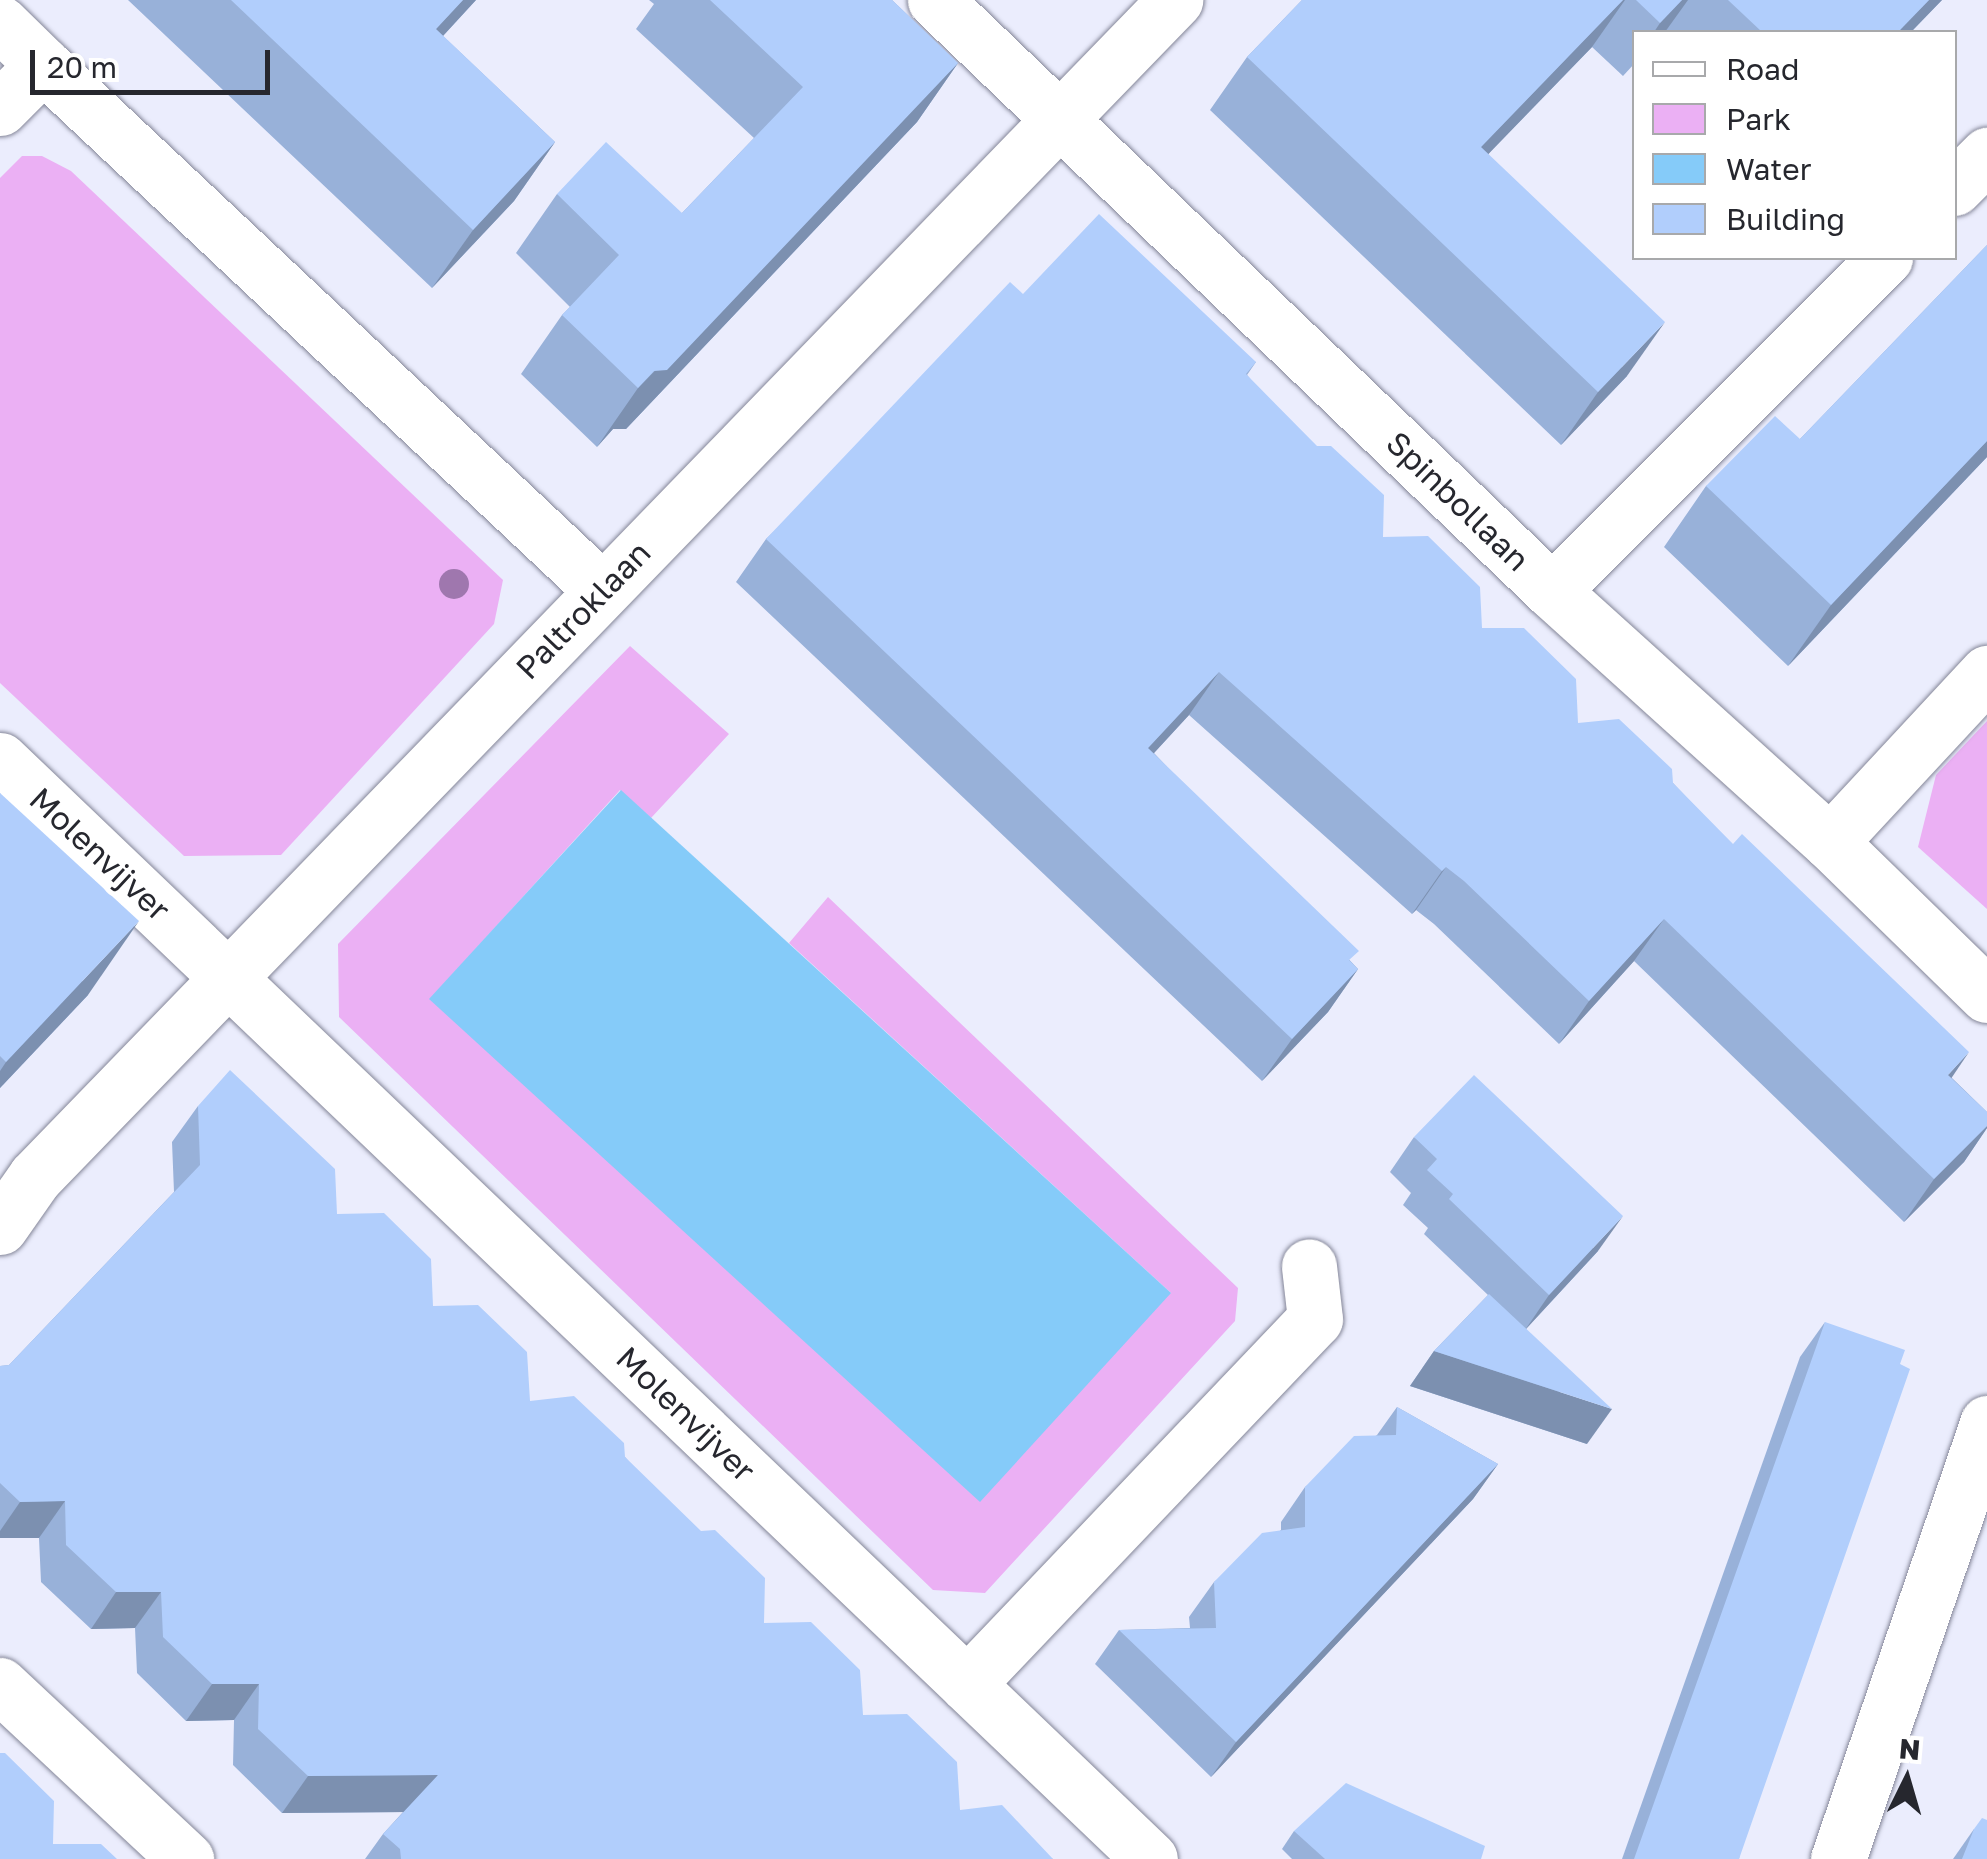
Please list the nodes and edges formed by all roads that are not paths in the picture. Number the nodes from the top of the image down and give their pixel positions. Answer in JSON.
{"nodes":[{"id":1,"x":935,"y":0,"type":"edge"},
{"id":2,"x":1174,"y":0,"type":"edge"},
{"id":3,"x":0,"y":23,"type":"edge"},
{"id":4,"x":43,"y":64,"type":"junction"},
{"id":5,"x":0,"y":108,"type":"edge"},
{"id":6,"x":1060,"y":118,"type":"junction"},
{"id":7,"x":1987,"y":155,"type":"edge"},
{"id":8,"x":1957,"y":185,"type":"edge"},
{"id":9,"x":1883,"y":260,"type":"edge"},
{"id":10,"x":602,"y":590,"type":"junction"},
{"id":11,"x":1552,"y":591,"type":"junction"},
{"id":12,"x":1987,"y":673,"type":"edge"},
{"id":13,"x":0,"y":760,"type":"edge"},
{"id":14,"x":1830,"y":842,"type":"junction"},
{"id":15,"x":232,"y":978,"type":"junction"},
{"id":16,"x":1987,"y":995,"type":"edge"},
{"id":17,"x":0,"y":1226,"type":"edge"},
{"id":18,"x":1309,"y":1266,"type":"dead end"},
{"id":19,"x":1987,"y":1424,"type":"edge"},
{"id":20,"x":967,"y":1684,"type":"junction"},
{"id":21,"x":0,"y":1685,"type":"edge"},
{"id":22,"x":186,"y":1859,"type":"edge"},
{"id":23,"x":1150,"y":1859,"type":"edge"},
{"id":24,"x":1838,"y":1859,"type":"edge"}],
"edges":[{"from":1,"to":6,"type":"street","name":"Spinbollaan"},
{"from":2,"to":6,"type":"street","name":"Paltroklaan"},
{"from":3,"to":4,"type":"street"},
{"from":4,"to":5,"type":"street"},
{"from":4,"to":10,"type":"street"},
{"from":6,"to":10,"type":"street","name":"Paltroklaan"},
{"from":6,"to":11,"type":"street","name":"Spinbollaan"},
{"from":7,"to":8,"type":"street"},
{"from":9,"to":11,"type":"street"},
{"from":10,"to":15,"type":"street","name":"Paltroklaan"},
{"from":11,"to":14,"type":"street","name":"Spinbollaan"},
{"from":12,"to":14,"type":"street"},
{"from":13,"to":15,"type":"street","name":"Molenvijver"},
{"from":14,"to":16,"type":"street","name":"Spinbollaan"},
{"from":15,"to":17,"type":"street","name":"Paltroklaan"},
{"from":15,"to":20,"type":"street","name":"Molenvijver"},
{"from":18,"to":20,"type":"street"},
{"from":19,"to":24,"type":"street"},
{"from":20,"to":23,"type":"street","name":"Molenvijver"},
{"from":21,"to":22,"type":"street"}]}
